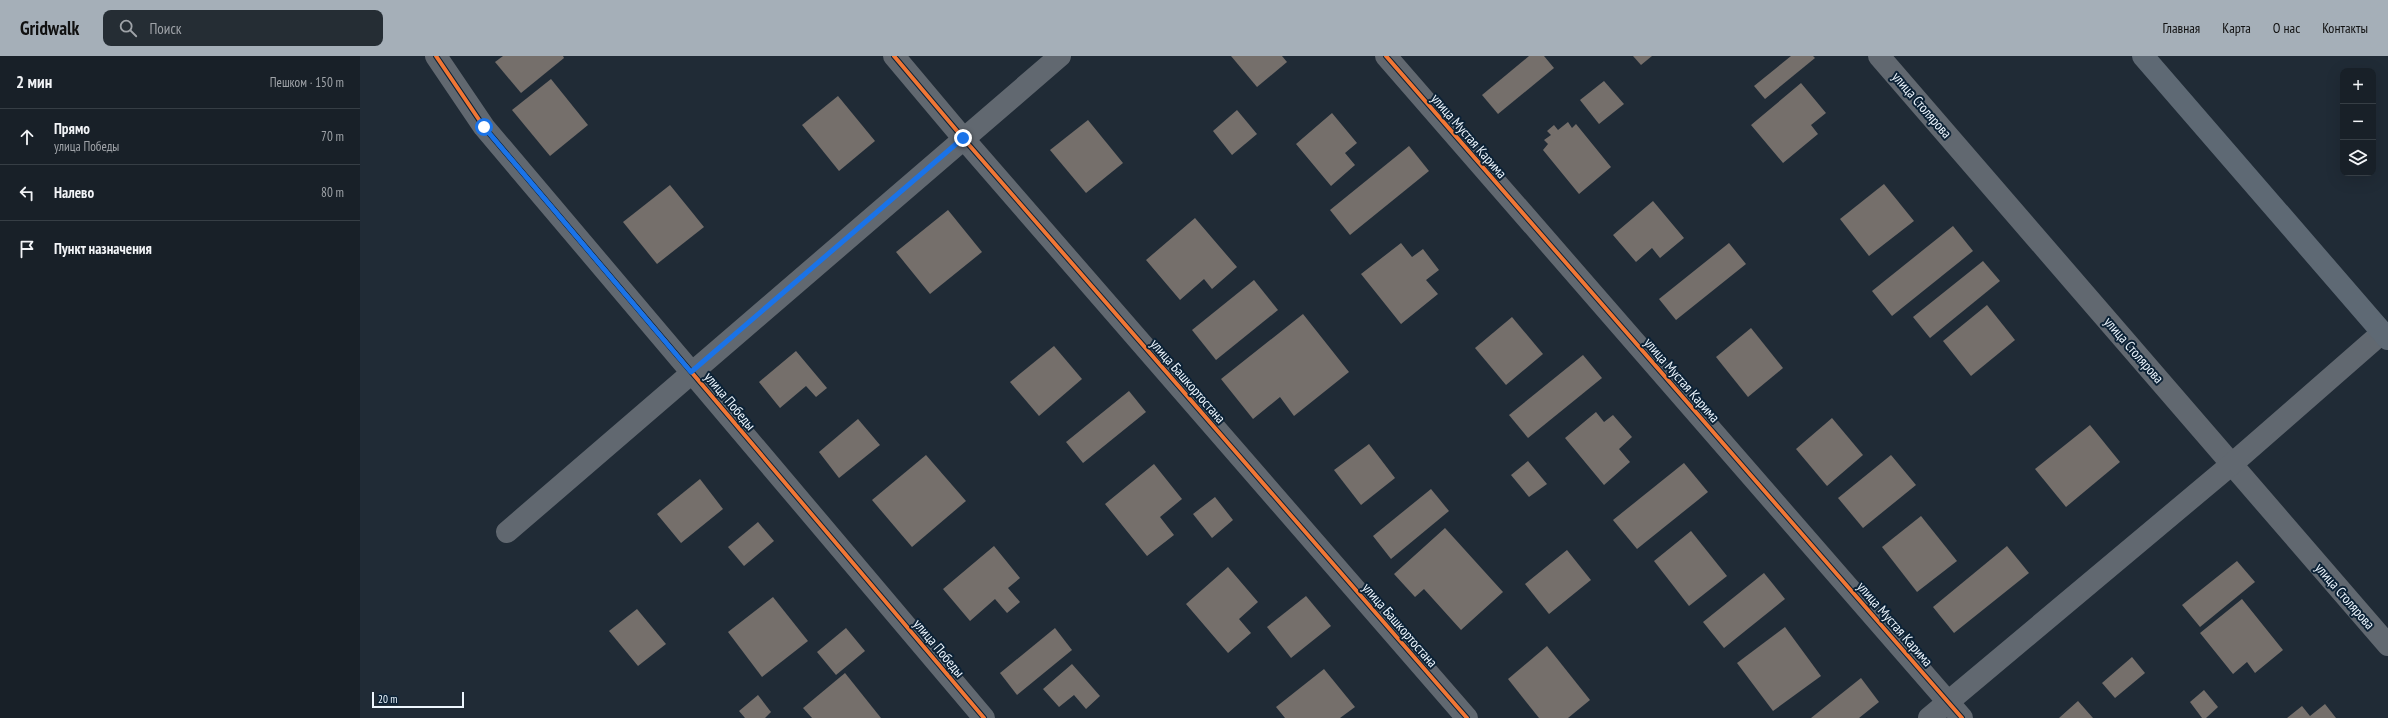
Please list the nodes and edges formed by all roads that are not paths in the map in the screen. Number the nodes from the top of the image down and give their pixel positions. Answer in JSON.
{"nodes":[{"id":1,"x":436,"y":56,"type":"edge"},
{"id":2,"x":894,"y":56,"type":"edge"},
{"id":3,"x":1060,"y":56,"type":"edge"},
{"id":4,"x":1386,"y":56,"type":"edge"},
{"id":5,"x":1879,"y":56,"type":"edge"},
{"id":6,"x":2143,"y":56,"type":"edge"},
{"id":7,"x":963,"y":138,"type":"junction"},
{"id":8,"x":2385,"y":336,"type":"edge"},
{"id":9,"x":691,"y":372,"type":"junction"},
{"id":10,"x":2232,"y":464,"type":"junction"},
{"id":11,"x":507,"y":532,"type":"dead end"},
{"id":12,"x":2388,"y":645,"type":"edge"},
{"id":13,"x":1948,"y":702,"type":"junction"},
{"id":14,"x":984,"y":718,"type":"edge"},
{"id":15,"x":1467,"y":718,"type":"edge"},
{"id":16,"x":1929,"y":718,"type":"edge"},
{"id":17,"x":1962,"y":718,"type":"edge"}],
"edges":[{"from":1,"to":9,"type":"street","name":"улица Победы"},
{"from":2,"to":7,"type":"street","name":"улица Башкортостана"},
{"from":3,"to":7,"type":"street"},
{"from":4,"to":13,"type":"street","name":"улица Мустая Карима"},
{"from":5,"to":10,"type":"street","name":"улица Столярова"},
{"from":6,"to":8,"type":"main road"},
{"from":7,"to":9,"type":"street"},
{"from":7,"to":15,"type":"street","name":"улица Башкортостана"},
{"from":8,"to":10,"type":"street"},
{"from":9,"to":11,"type":"street"},
{"from":9,"to":14,"type":"street","name":"улица Победы"},
{"from":10,"to":12,"type":"street","name":"улица Столярова"},
{"from":10,"to":13,"type":"street"},
{"from":13,"to":16,"type":"street"},
{"from":13,"to":17,"type":"street","name":"улица Мустая Карима"}]}
